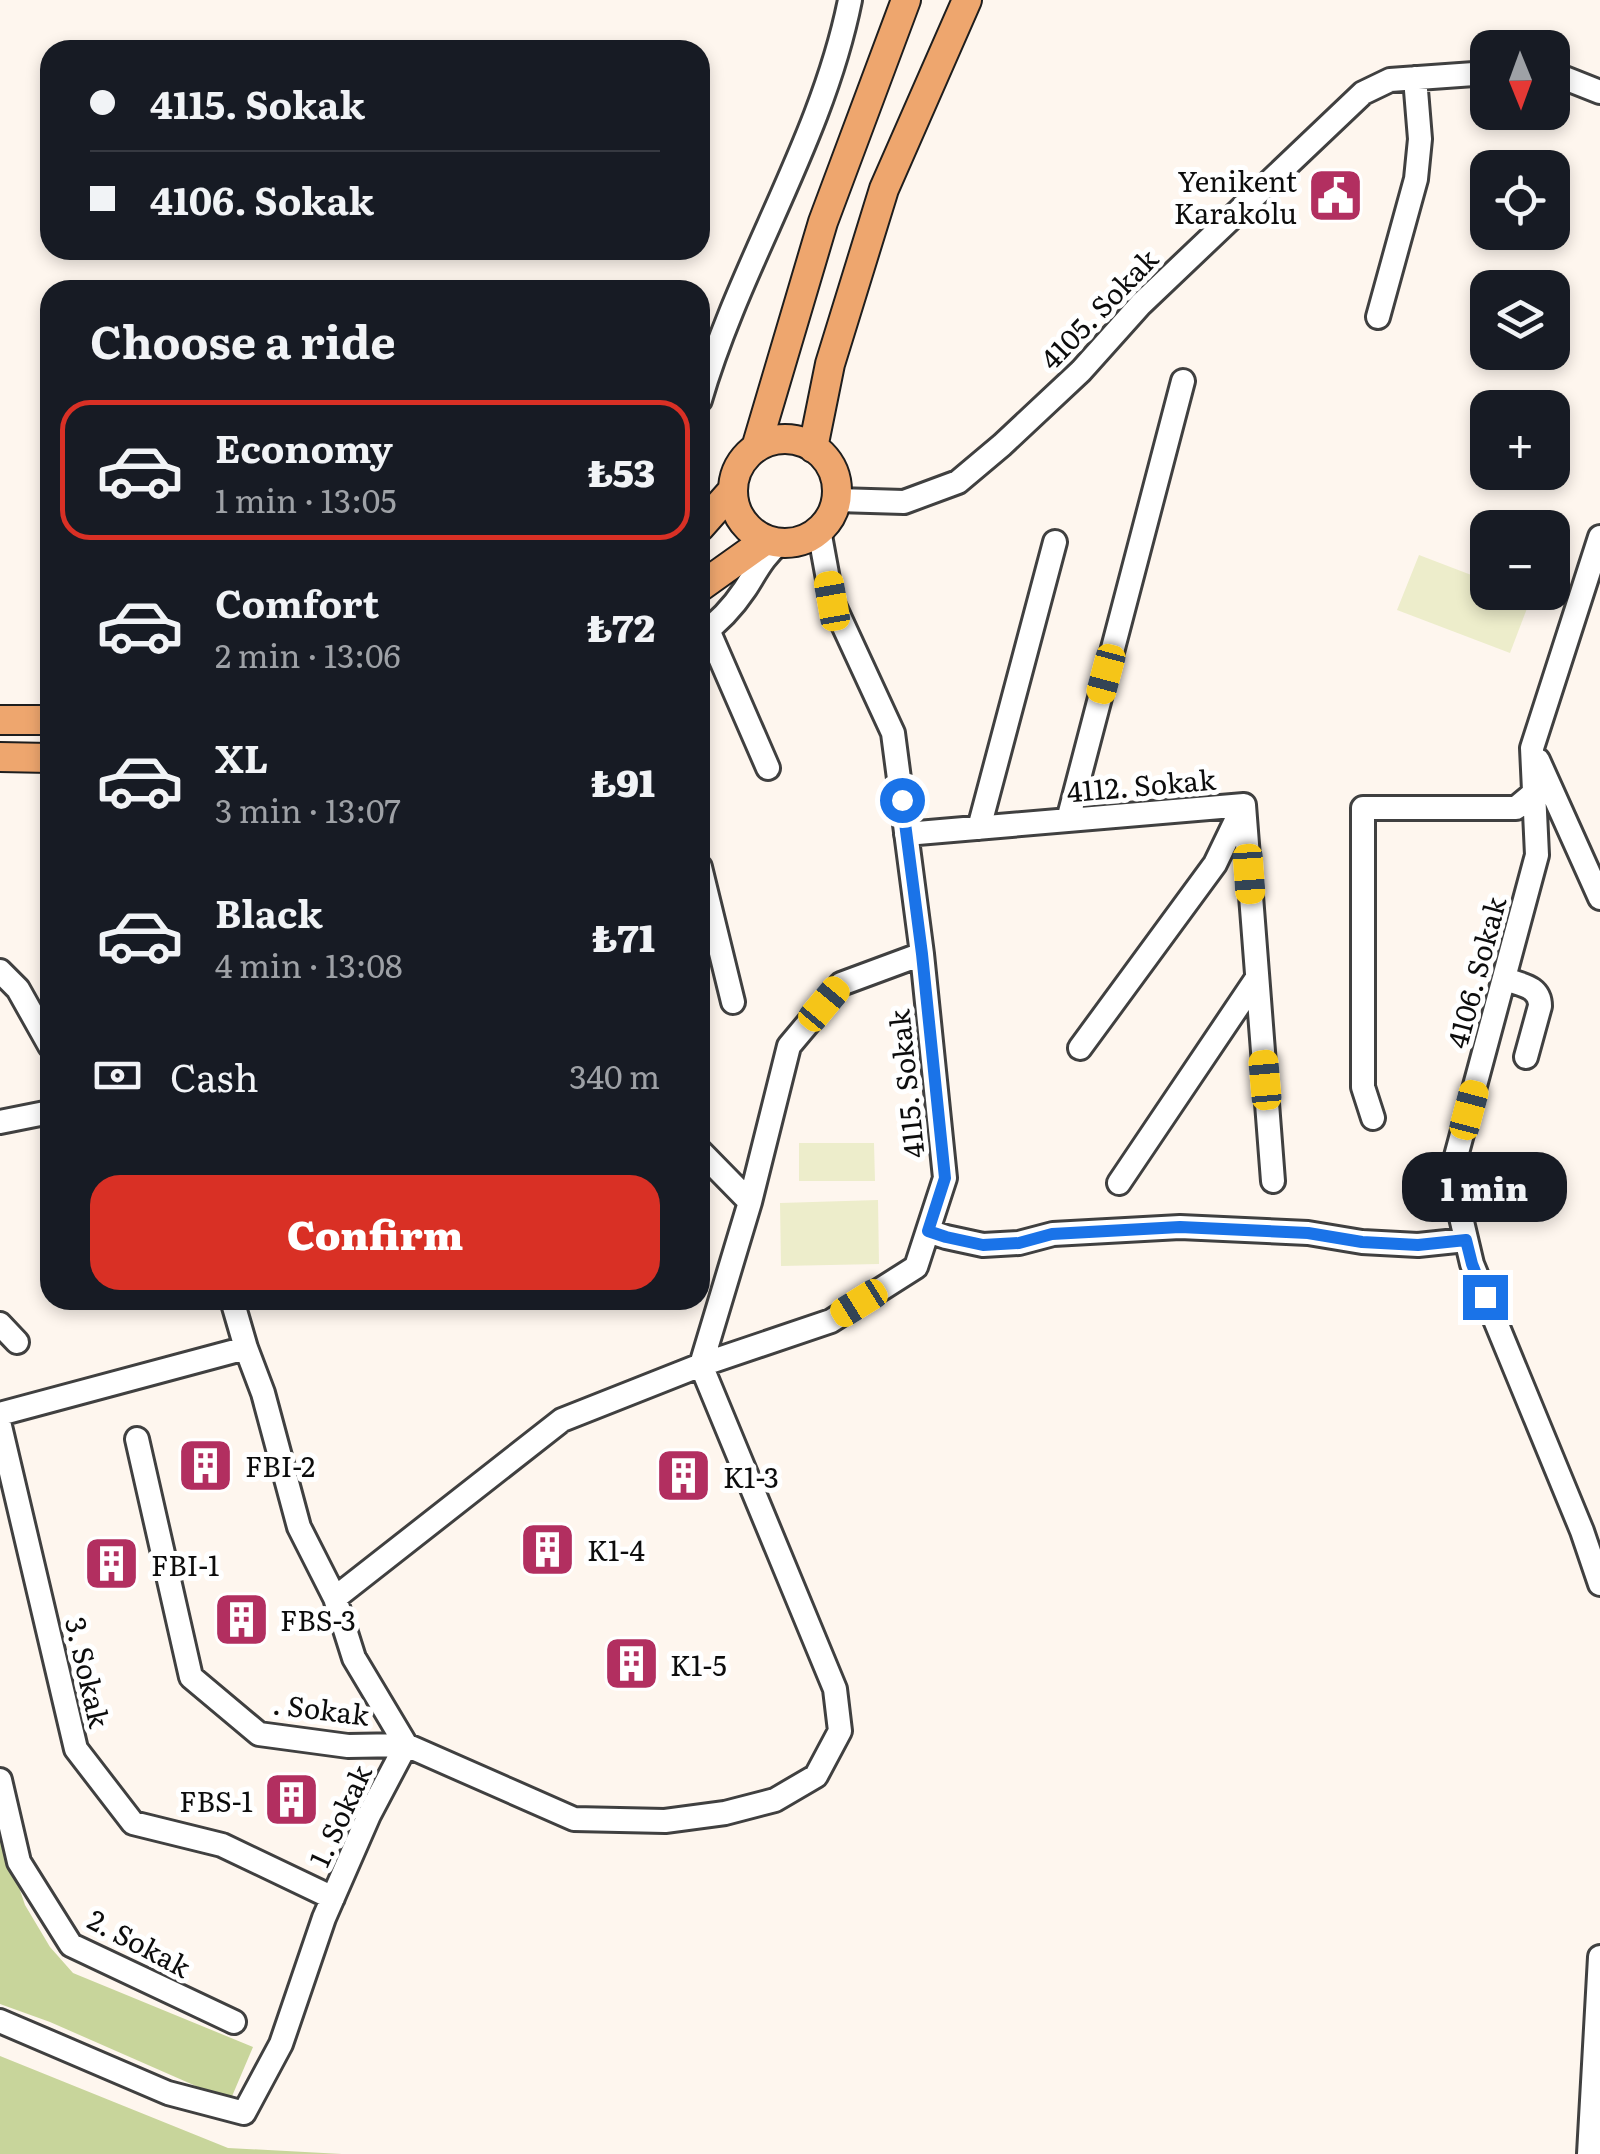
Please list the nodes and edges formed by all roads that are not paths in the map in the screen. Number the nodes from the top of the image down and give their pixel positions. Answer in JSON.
{"nodes":[{"id":1,"x":850,"y":0,"type":"edge"},
{"id":2,"x":906,"y":0,"type":"edge"},
{"id":3,"x":967,"y":0,"type":"edge"},
{"id":4,"x":1470,"y":73,"type":"edge"},
{"id":5,"x":1415,"y":78,"type":"junction"},
{"id":6,"x":1570,"y":80,"type":"edge"},
{"id":7,"x":1600,"y":92,"type":"edge"},
{"id":8,"x":1378,"y":317,"type":"dead end"},
{"id":9,"x":710,"y":367,"type":"edge"},
{"id":10,"x":1183,"y":381,"type":"dead end"},
{"id":11,"x":756,"y":448,"type":"junction"},
{"id":12,"x":814,"y":448,"type":"junction"},
{"id":13,"x":732,"y":490,"type":"junction"},
{"id":14,"x":836,"y":500,"type":"junction"},
{"id":15,"x":710,"y":516,"type":"edge"},
{"id":16,"x":820,"y":530,"type":"junction"},
{"id":17,"x":1600,"y":537,"type":"edge"},
{"id":18,"x":773,"y":541,"type":"junction"},
{"id":19,"x":1056,"y":542,"type":"dead end"},
{"id":20,"x":710,"y":581,"type":"edge"},
{"id":21,"x":710,"y":627,"type":"edge"},
{"id":22,"x":710,"y":646,"type":"edge"},
{"id":23,"x":0,"y":720,"type":"edge"},
{"id":24,"x":40,"y":720,"type":"edge"},
{"id":25,"x":1532,"y":748,"type":"junction"},
{"id":26,"x":0,"y":757,"type":"edge"},
{"id":27,"x":40,"y":758,"type":"edge"},
{"id":28,"x":768,"y":768,"type":"dead end"},
{"id":29,"x":1534,"y":793,"type":"junction"},
{"id":30,"x":1244,"y":805,"type":"junction"},
{"id":31,"x":1068,"y":820,"type":"junction"},
{"id":32,"x":978,"y":828,"type":"junction"},
{"id":33,"x":906,"y":834,"type":"junction"},
{"id":34,"x":1600,"y":898,"type":"edge"},
{"id":35,"x":710,"y":910,"type":"edge"},
{"id":36,"x":922,"y":954,"type":"junction"},
{"id":37,"x":0,"y":970,"type":"edge"},
{"id":38,"x":1257,"y":978,"type":"junction"},
{"id":39,"x":1505,"y":979,"type":"junction"},
{"id":40,"x":732,"y":1002,"type":"dead end"},
{"id":41,"x":40,"y":1028,"type":"edge"},
{"id":42,"x":1080,"y":1048,"type":"dead end"},
{"id":43,"x":1526,"y":1057,"type":"dead end"},
{"id":44,"x":40,"y":1114,"type":"edge"},
{"id":45,"x":1374,"y":1118,"type":"dead end"},
{"id":46,"x":0,"y":1122,"type":"edge"},
{"id":47,"x":710,"y":1161,"type":"edge"},
{"id":48,"x":1273,"y":1181,"type":"dead end"},
{"id":49,"x":1119,"y":1183,"type":"dead end"},
{"id":50,"x":750,"y":1202,"type":"junction"},
{"id":51,"x":928,"y":1231,"type":"junction"},
{"id":52,"x":1466,"y":1240,"type":"junction"},
{"id":53,"x":235,"y":1310,"type":"edge"},
{"id":54,"x":0,"y":1324,"type":"edge"},
{"id":55,"x":17,"y":1342,"type":"dead end"},
{"id":56,"x":246,"y":1348,"type":"junction"},
{"id":57,"x":701,"y":1365,"type":"junction"},
{"id":58,"x":0,"y":1414,"type":"edge"},
{"id":59,"x":0,"y":1426,"type":"edge"},
{"id":60,"x":137,"y":1440,"type":"dead end"},
{"id":61,"x":1600,"y":1584,"type":"edge"},
{"id":62,"x":335,"y":1598,"type":"junction"},
{"id":63,"x":406,"y":1745,"type":"junction"},
{"id":64,"x":0,"y":1780,"type":"edge"},
{"id":65,"x":333,"y":1898,"type":"junction"},
{"id":66,"x":1600,"y":1958,"type":"edge"},
{"id":67,"x":0,"y":2020,"type":"edge"},
{"id":68,"x":234,"y":2022,"type":"dead end"},
{"id":69,"x":1589,"y":2154,"type":"edge"}],
"edges":[{"from":1,"to":9,"type":"street"},
{"from":2,"to":11,"type":"main road"},
{"from":3,"to":12,"type":"main road"},
{"from":4,"to":5,"type":"street","name":"4105. Sokak"},
{"from":5,"to":8,"type":"street"},
{"from":5,"to":14,"type":"street","name":"4105. Sokak"},
{"from":6,"to":7,"type":"street"},
{"from":10,"to":31,"type":"street"},
{"from":11,"to":12,"type":"main road"},
{"from":11,"to":13,"type":"main road"},
{"from":12,"to":14,"type":"main road"},
{"from":13,"to":15,"type":"main road"},
{"from":13,"to":18,"type":"main road"},
{"from":14,"to":16,"type":"main road"},
{"from":16,"to":18,"type":"main road"},
{"from":16,"to":33,"type":"street","name":"4115. Sokak"},
{"from":17,"to":25,"type":"street","name":"4106. Sokak"},
{"from":18,"to":20,"type":"main road"},
{"from":18,"to":21,"type":"street"},
{"from":19,"to":32,"type":"street"},
{"from":22,"to":28,"type":"street"},
{"from":23,"to":24,"type":"main road"},
{"from":25,"to":29,"type":"street","name":"4106. Sokak"},
{"from":25,"to":34,"type":"street"},
{"from":26,"to":27,"type":"main road"},
{"from":29,"to":39,"type":"street","name":"4106. Sokak"},
{"from":29,"to":45,"type":"street"},
{"from":30,"to":31,"type":"street","name":"4112. Sokak"},
{"from":30,"to":38,"type":"street","name":"4112. Sokak"},
{"from":30,"to":42,"type":"street"},
{"from":31,"to":32,"type":"street","name":"4112. Sokak"},
{"from":32,"to":33,"type":"street","name":"4112. Sokak"},
{"from":33,"to":36,"type":"street","name":"4115. Sokak"},
{"from":35,"to":40,"type":"street"},
{"from":36,"to":50,"type":"street"},
{"from":36,"to":51,"type":"street","name":"4115. Sokak"},
{"from":37,"to":41,"type":"street"},
{"from":38,"to":48,"type":"street","name":"4112. Sokak"},
{"from":38,"to":49,"type":"street"},
{"from":39,"to":43,"type":"street"},
{"from":39,"to":52,"type":"street","name":"4106. Sokak"},
{"from":44,"to":46,"type":"street"},
{"from":47,"to":50,"type":"street"},
{"from":50,"to":57,"type":"street"},
{"from":51,"to":52,"type":"street"},
{"from":51,"to":57,"type":"street","name":"4115. Sokak"},
{"from":52,"to":61,"type":"street","name":"4106. Sokak"},
{"from":53,"to":56,"type":"street","name":"1. Sokak"},
{"from":54,"to":55,"type":"street"},
{"from":56,"to":58,"type":"street"},
{"from":56,"to":62,"type":"street","name":"1. Sokak"},
{"from":57,"to":62,"type":"street","name":"4115. Sokak"},
{"from":57,"to":63,"type":"street"},
{"from":59,"to":65,"type":"street","name":"3. Sokak"},
{"from":60,"to":63,"type":"street","name":". Sokak"},
{"from":62,"to":63,"type":"street","name":"1. Sokak"},
{"from":63,"to":65,"type":"street","name":"1. Sokak"},
{"from":64,"to":68,"type":"street","name":"2. Sokak"},
{"from":65,"to":67,"type":"street","name":"1. Sokak"},
{"from":66,"to":69,"type":"street"}]}
